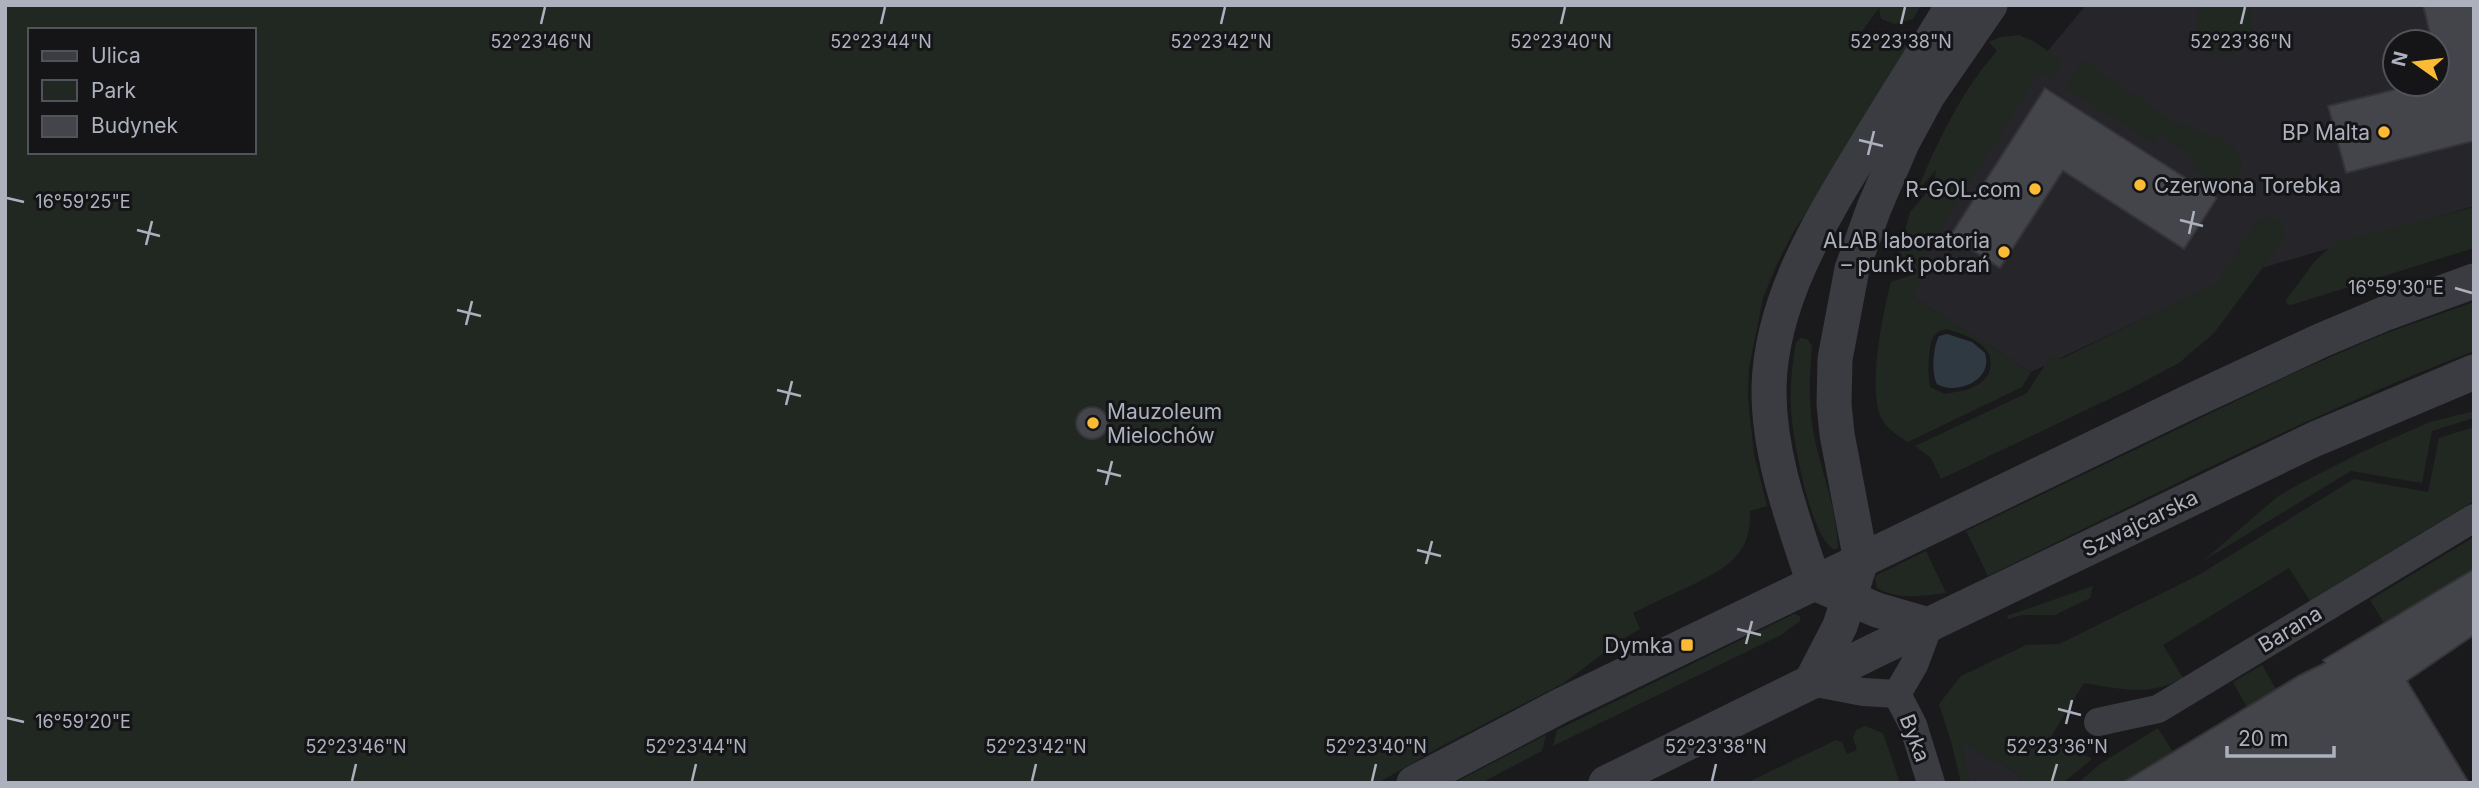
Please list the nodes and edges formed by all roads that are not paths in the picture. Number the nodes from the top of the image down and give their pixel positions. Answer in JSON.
{"nodes":[{"id":1,"x":1953,"y":5,"type":"edge"},
{"id":2,"x":1990,"y":5,"type":"edge"},
{"id":3,"x":2474,"y":281,"type":"edge"},
{"id":4,"x":2474,"y":372,"type":"edge"},
{"id":5,"x":2474,"y":518,"type":"edge"},
{"id":6,"x":1861,"y":561,"type":"junction"},
{"id":7,"x":1814,"y":583,"type":"junction"},
{"id":8,"x":1849,"y":598,"type":"junction"},
{"id":9,"x":1929,"y":625,"type":"junction"},
{"id":10,"x":1811,"y":682,"type":"junction"},
{"id":11,"x":1897,"y":694,"type":"junction"},
{"id":12,"x":2098,"y":722,"type":"dead end"},
{"id":13,"x":1414,"y":783,"type":"edge"},
{"id":14,"x":1606,"y":783,"type":"edge"},
{"id":15,"x":1931,"y":783,"type":"edge"}],
"edges":[{"from":1,"to":7,"type":"street"},
{"from":2,"to":6,"type":"street"},
{"from":3,"to":6,"type":"street"},
{"from":4,"to":9,"type":"street","name":"Szwajcarska"},
{"from":5,"to":12,"type":"street","name":"Barana"},
{"from":6,"to":7,"type":"street"},
{"from":6,"to":8,"type":"street"},
{"from":7,"to":8,"type":"street"},
{"from":7,"to":13,"type":"street"},
{"from":8,"to":9,"type":"street"},
{"from":8,"to":10,"type":"street"},
{"from":9,"to":10,"type":"street","name":"Szwajcarska"},
{"from":9,"to":11,"type":"street"},
{"from":10,"to":11,"type":"street"},
{"from":10,"to":14,"type":"street","name":"Szwajcarska"},
{"from":11,"to":15,"type":"street","name":"Byka"}]}
